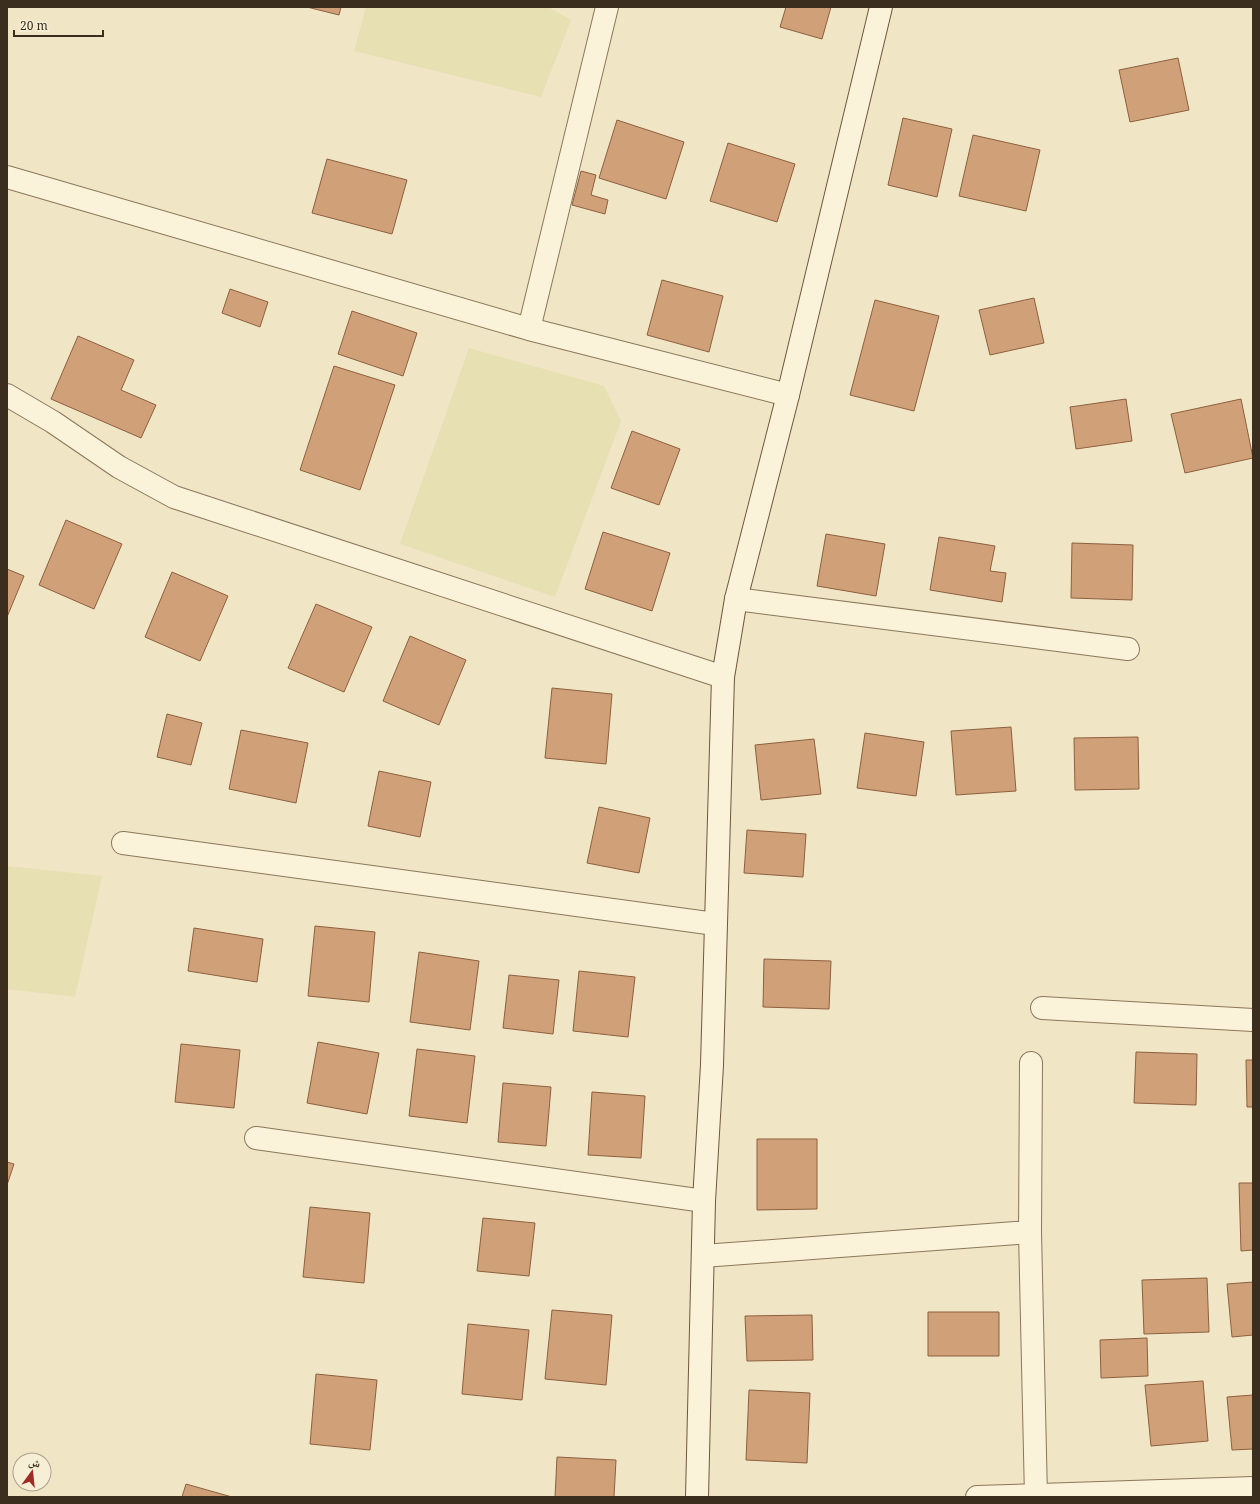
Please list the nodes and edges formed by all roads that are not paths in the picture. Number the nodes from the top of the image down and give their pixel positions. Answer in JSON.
{"nodes":[{"id":1,"x":607,"y":7,"type":"edge"},
{"id":2,"x":881,"y":7,"type":"edge"},
{"id":3,"x":7,"y":177,"type":"edge"},
{"id":4,"x":529,"y":329,"type":"junction"},
{"id":5,"x":788,"y":394,"type":"junction"},
{"id":6,"x":7,"y":395,"type":"edge"},
{"id":7,"x":736,"y":600,"type":"junction"},
{"id":8,"x":1128,"y":650,"type":"dead end"},
{"id":9,"x":723,"y":677,"type":"junction"},
{"id":10,"x":123,"y":843,"type":"dead end"},
{"id":11,"x":715,"y":924,"type":"junction"},
{"id":12,"x":1042,"y":1008,"type":"dead end"},
{"id":13,"x":1253,"y":1020,"type":"edge"},
{"id":14,"x":1031,"y":1063,"type":"dead end"},
{"id":15,"x":256,"y":1138,"type":"dead end"},
{"id":16,"x":704,"y":1201,"type":"junction"},
{"id":17,"x":1030,"y":1232,"type":"junction"},
{"id":18,"x":703,"y":1256,"type":"junction"},
{"id":19,"x":1253,"y":1488,"type":"edge"},
{"id":20,"x":1036,"y":1496,"type":"edge"},
{"id":21,"x":697,"y":1497,"type":"edge"},
{"id":22,"x":977,"y":1497,"type":"edge"}],
"edges":[{"from":1,"to":4,"type":"street"},
{"from":2,"to":5,"type":"street"},
{"from":3,"to":4,"type":"street"},
{"from":4,"to":5,"type":"street"},
{"from":5,"to":7,"type":"street"},
{"from":6,"to":9,"type":"street"},
{"from":7,"to":8,"type":"street"},
{"from":7,"to":9,"type":"street"},
{"from":9,"to":11,"type":"street"},
{"from":10,"to":11,"type":"street"},
{"from":11,"to":16,"type":"street"},
{"from":12,"to":13,"type":"street"},
{"from":14,"to":17,"type":"street"},
{"from":15,"to":16,"type":"street"},
{"from":16,"to":18,"type":"street"},
{"from":17,"to":18,"type":"street"},
{"from":17,"to":20,"type":"street"},
{"from":18,"to":21,"type":"street"},
{"from":19,"to":20,"type":"street"},
{"from":20,"to":22,"type":"street"}]}
